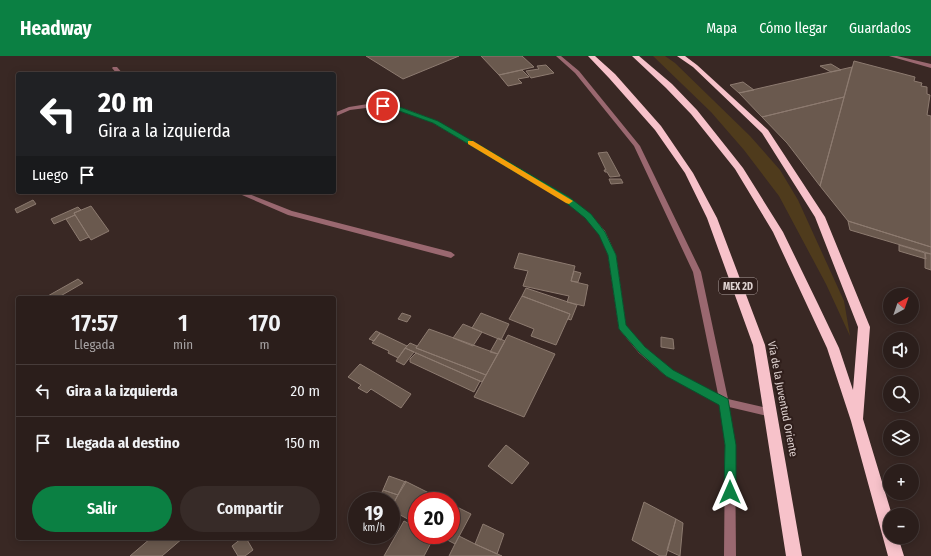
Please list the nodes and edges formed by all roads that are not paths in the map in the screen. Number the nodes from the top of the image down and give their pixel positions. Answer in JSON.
{"nodes":[{"id":1,"x":558,"y":56,"type":"edge"},
{"id":2,"x":591,"y":56,"type":"edge"},
{"id":3,"x":635,"y":56,"type":"edge"},
{"id":4,"x":680,"y":56,"type":"edge"},
{"id":5,"x":891,"y":56,"type":"edge"},
{"id":6,"x":931,"y":66,"type":"edge"},
{"id":7,"x":115,"y":68,"type":"dead end"},
{"id":8,"x":118,"y":72,"type":"edge"},
{"id":9,"x":336,"y":114,"type":"edge"},
{"id":10,"x":243,"y":194,"type":"edge"},
{"id":11,"x":452,"y":255,"type":"dead end"},
{"id":12,"x":724,"y":402,"type":"junction"},
{"id":13,"x":772,"y":413,"type":"junction"},
{"id":14,"x":857,"y":422,"type":"junction"},
{"id":15,"x":883,"y":510,"type":"edge"},
{"id":16,"x":893,"y":544,"type":"edge"},
{"id":17,"x":730,"y":556,"type":"edge"},
{"id":18,"x":794,"y":556,"type":"edge"},
{"id":19,"x":896,"y":556,"type":"edge"}],
"edges":[{"from":1,"to":12,"type":"street"},
{"from":2,"to":13,"type":"highway","name":"Vía de la Juventud Oriente","number":"MEX 2D"},
{"from":3,"to":14,"type":"highway"},
{"from":4,"to":14,"type":"highway"},
{"from":5,"to":6,"type":"street"},
{"from":7,"to":8,"type":"street"},
{"from":9,"to":12,"type":"street"},
{"from":10,"to":11,"type":"street"},
{"from":12,"to":13,"type":"street"},
{"from":12,"to":17,"type":"street"},
{"from":13,"to":18,"type":"highway","name":"Vía de la Juventud Oriente","number":"MEX 2D"},
{"from":14,"to":15,"type":"highway"},
{"from":16,"to":19,"type":"highway"}]}
